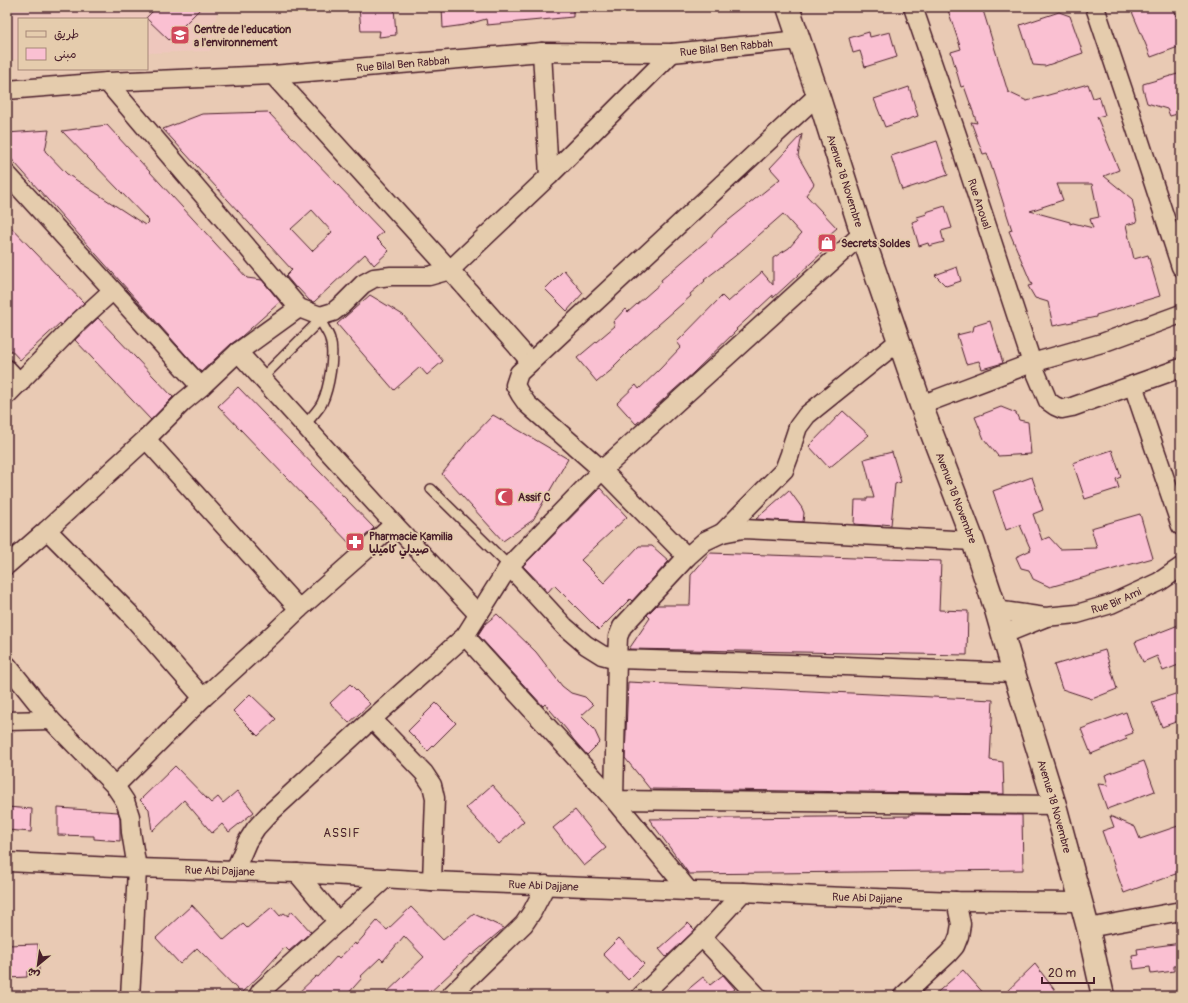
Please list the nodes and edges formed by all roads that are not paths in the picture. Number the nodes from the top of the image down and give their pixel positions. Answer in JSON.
{"nodes":[{"id":1,"x":788,"y":7,"type":"edge"},
{"id":2,"x":912,"y":7,"type":"edge"},
{"id":3,"x":1095,"y":7,"type":"edge"},
{"id":4,"x":799,"y":40,"type":"junction"},
{"id":5,"x":542,"y":52,"type":"junction"},
{"id":6,"x":672,"y":53,"type":"junction"},
{"id":7,"x":273,"y":75,"type":"junction"},
{"id":8,"x":107,"y":82,"type":"junction"},
{"id":9,"x":7,"y":90,"type":"edge"},
{"id":10,"x":818,"y":95,"type":"junction"},
{"id":11,"x":7,"y":174,"type":"edge"},
{"id":12,"x":549,"y":176,"type":"junction"},
{"id":13,"x":862,"y":234,"type":"junction"},
{"id":14,"x":1181,"y":267,"type":"edge"},
{"id":15,"x":450,"y":270,"type":"junction"},
{"id":16,"x":112,"y":291,"type":"junction"},
{"id":17,"x":299,"y":308,"type":"junction"},
{"id":18,"x":1181,"y":314,"type":"edge"},
{"id":19,"x":320,"y":318,"type":"junction"},
{"id":20,"x":899,"y":341,"type":"junction"},
{"id":21,"x":238,"y":352,"type":"junction"},
{"id":22,"x":530,"y":361,"type":"junction"},
{"id":23,"x":1032,"y":363,"type":"junction"},
{"id":24,"x":1181,"y":368,"type":"edge"},
{"id":25,"x":7,"y":369,"type":"edge"},
{"id":26,"x":262,"y":378,"type":"junction"},
{"id":27,"x":1133,"y":385,"type":"junction"},
{"id":28,"x":201,"y":387,"type":"junction"},
{"id":29,"x":13,"y":389,"type":"edge"},
{"id":30,"x":921,"y":404,"type":"junction"},
{"id":31,"x":305,"y":425,"type":"junction"},
{"id":32,"x":146,"y":439,"type":"junction"},
{"id":33,"x":602,"y":470,"type":"junction"},
{"id":34,"x":431,"y":489,"type":"dead end"},
{"id":35,"x":394,"y":524,"type":"junction"},
{"id":36,"x":1181,"y":526,"type":"edge"},
{"id":37,"x":47,"y":530,"type":"junction"},
{"id":38,"x":722,"y":533,"type":"junction"},
{"id":39,"x":973,"y":541,"type":"junction"},
{"id":40,"x":687,"y":557,"type":"junction"},
{"id":41,"x":7,"y":565,"type":"edge"},
{"id":42,"x":509,"y":566,"type":"junction"},
{"id":43,"x":1181,"y":567,"type":"edge"},
{"id":44,"x":298,"y":609,"type":"junction"},
{"id":45,"x":996,"y":610,"type":"junction"},
{"id":46,"x":478,"y":614,"type":"junction"},
{"id":47,"x":1045,"y":617,"type":"junction"},
{"id":48,"x":1004,"y":634,"type":"junction"},
{"id":49,"x":465,"y":636,"type":"junction"},
{"id":50,"x":618,"y":660,"type":"junction"},
{"id":51,"x":7,"y":665,"type":"edge"},
{"id":52,"x":1014,"y":673,"type":"junction"},
{"id":53,"x":203,"y":698,"type":"junction"},
{"id":54,"x":372,"y":719,"type":"junction"},
{"id":55,"x":51,"y":720,"type":"junction"},
{"id":56,"x":7,"y":722,"type":"edge"},
{"id":57,"x":115,"y":786,"type":"junction"},
{"id":58,"x":614,"y":800,"type":"junction"},
{"id":59,"x":1055,"y":805,"type":"junction"},
{"id":60,"x":7,"y":862,"type":"edge"},
{"id":61,"x":136,"y":868,"type":"junction"},
{"id":62,"x":235,"y":870,"type":"junction"},
{"id":63,"x":298,"y":873,"type":"junction"},
{"id":64,"x":386,"y":878,"type":"junction"},
{"id":65,"x":432,"y":881,"type":"junction"},
{"id":66,"x":546,"y":885,"type":"junction"},
{"id":67,"x":690,"y":891,"type":"junction"},
{"id":68,"x":743,"y":892,"type":"junction"},
{"id":69,"x":956,"y":901,"type":"junction"},
{"id":70,"x":1081,"y":902,"type":"junction"},
{"id":71,"x":1181,"y":912,"type":"edge"},
{"id":72,"x":338,"y":922,"type":"junction"},
{"id":73,"x":1088,"y":928,"type":"junction"},
{"id":74,"x":702,"y":937,"type":"junction"},
{"id":75,"x":913,"y":993,"type":"edge"},
{"id":76,"x":130,"y":996,"type":"edge"},
{"id":77,"x":258,"y":996,"type":"edge"},
{"id":78,"x":450,"y":996,"type":"edge"},
{"id":79,"x":641,"y":996,"type":"edge"},
{"id":80,"x":757,"y":996,"type":"edge"},
{"id":81,"x":1103,"y":996,"type":"edge"}],
"edges":[{"from":1,"to":4,"type":"street","name":"Avenue 18 Novembre"},
{"from":2,"to":23,"type":"street","name":"Rue Anoual"},
{"from":3,"to":14,"type":"street"},
{"from":4,"to":6,"type":"street","name":"Rue Bilal Ben Rabbah"},
{"from":4,"to":10,"type":"street","name":"Avenue 18 Novembre"},
{"from":5,"to":6,"type":"street","name":"Rue Bilal Ben Rabbah"},
{"from":5,"to":7,"type":"street","name":"Rue Bilal Ben Rabbah"},
{"from":5,"to":12,"type":"street"},
{"from":6,"to":12,"type":"street"},
{"from":7,"to":8,"type":"street","name":"Rue Bilal Ben Rabbah"},
{"from":7,"to":15,"type":"street"},
{"from":8,"to":9,"type":"street","name":"Rue Bilal Ben Rabbah"},
{"from":8,"to":17,"type":"street"},
{"from":10,"to":13,"type":"street","name":"Avenue 18 Novembre"},
{"from":10,"to":22,"type":"street"},
{"from":11,"to":16,"type":"street"},
{"from":12,"to":15,"type":"street"},
{"from":13,"to":20,"type":"street","name":"Avenue 18 Novembre"},
{"from":13,"to":33,"type":"street"},
{"from":15,"to":19,"type":"street"},
{"from":15,"to":22,"type":"street"},
{"from":16,"to":28,"type":"street"},
{"from":16,"to":29,"type":"street"},
{"from":17,"to":19,"type":"street"},
{"from":17,"to":21,"type":"street"},
{"from":18,"to":23,"type":"street"},
{"from":19,"to":26,"type":"lane"},
{"from":19,"to":31,"type":"lane"},
{"from":20,"to":30,"type":"street","name":"Avenue 18 Novembre"},
{"from":20,"to":38,"type":"street"},
{"from":21,"to":26,"type":"street"},
{"from":21,"to":28,"type":"street"},
{"from":22,"to":33,"type":"street"},
{"from":23,"to":27,"type":"street","name":"Rue Anoual"},
{"from":23,"to":30,"type":"street"},
{"from":24,"to":27,"type":"street"},
{"from":25,"to":29,"type":"street"},
{"from":26,"to":31,"type":"street"},
{"from":27,"to":36,"type":"street"},
{"from":28,"to":32,"type":"street"},
{"from":30,"to":39,"type":"street","name":"Avenue 18 Novembre"},
{"from":31,"to":35,"type":"street"},
{"from":32,"to":37,"type":"street"},
{"from":32,"to":44,"type":"street"},
{"from":33,"to":40,"type":"street"},
{"from":33,"to":42,"type":"street"},
{"from":34,"to":42,"type":"lane"},
{"from":35,"to":44,"type":"street"},
{"from":35,"to":46,"type":"street"},
{"from":37,"to":41,"type":"street"},
{"from":37,"to":53,"type":"street"},
{"from":38,"to":39,"type":"street"},
{"from":38,"to":40,"type":"street"},
{"from":39,"to":45,"type":"street","name":"Avenue 18 Novembre"},
{"from":40,"to":50,"type":"street"},
{"from":42,"to":46,"type":"street"},
{"from":42,"to":50,"type":"street"},
{"from":43,"to":47,"type":"street","name":"Rue Bir Ami"},
{"from":44,"to":53,"type":"street"},
{"from":45,"to":47,"type":"street","name":"Rue Bir Ami"},
{"from":45,"to":48,"type":"street","name":"Avenue 18 Novembre"},
{"from":46,"to":49,"type":"street"},
{"from":47,"to":48,"type":"street","name":"Rue Bir Ami"},
{"from":48,"to":52,"type":"street","name":"Avenue 18 Novembre"},
{"from":49,"to":54,"type":"street"},
{"from":49,"to":58,"type":"street"},
{"from":50,"to":52,"type":"street"},
{"from":50,"to":58,"type":"street"},
{"from":51,"to":55,"type":"street"},
{"from":52,"to":59,"type":"street","name":"Avenue 18 Novembre"},
{"from":53,"to":57,"type":"street"},
{"from":54,"to":62,"type":"street"},
{"from":54,"to":65,"type":"street"},
{"from":55,"to":56,"type":"street"},
{"from":55,"to":57,"type":"street"},
{"from":57,"to":61,"type":"street"},
{"from":58,"to":59,"type":"street"},
{"from":58,"to":67,"type":"street"},
{"from":59,"to":70,"type":"street","name":"Avenue 18 Novembre"},
{"from":60,"to":61,"type":"street","name":"Rue Abi Dajjane"},
{"from":61,"to":62,"type":"street","name":"Rue Abi Dajjane"},
{"from":61,"to":76,"type":"street"},
{"from":62,"to":63,"type":"street","name":"Rue Abi Dajjane"},
{"from":63,"to":64,"type":"street","name":"Rue Abi Dajjane"},
{"from":63,"to":72,"type":"street"},
{"from":64,"to":65,"type":"street","name":"Rue Abi Dajjane"},
{"from":64,"to":72,"type":"street"},
{"from":65,"to":66,"type":"street","name":"Rue Abi Dajjane"},
{"from":66,"to":67,"type":"street","name":"Rue Abi Dajjane"},
{"from":66,"to":78,"type":"street"},
{"from":67,"to":68,"type":"street","name":"Rue Abi Dajjane"},
{"from":68,"to":69,"type":"street","name":"Rue Abi Dajjane"},
{"from":68,"to":74,"type":"street"},
{"from":69,"to":70,"type":"street","name":"Rue Abi Dajjane"},
{"from":69,"to":75,"type":"street"},
{"from":70,"to":73,"type":"street","name":"Avenue 18 Novembre"},
{"from":71,"to":73,"type":"street"},
{"from":72,"to":77,"type":"street"},
{"from":73,"to":81,"type":"street","name":"Avenue 18 Novembre"},
{"from":74,"to":79,"type":"street"},
{"from":74,"to":80,"type":"street"}]}
